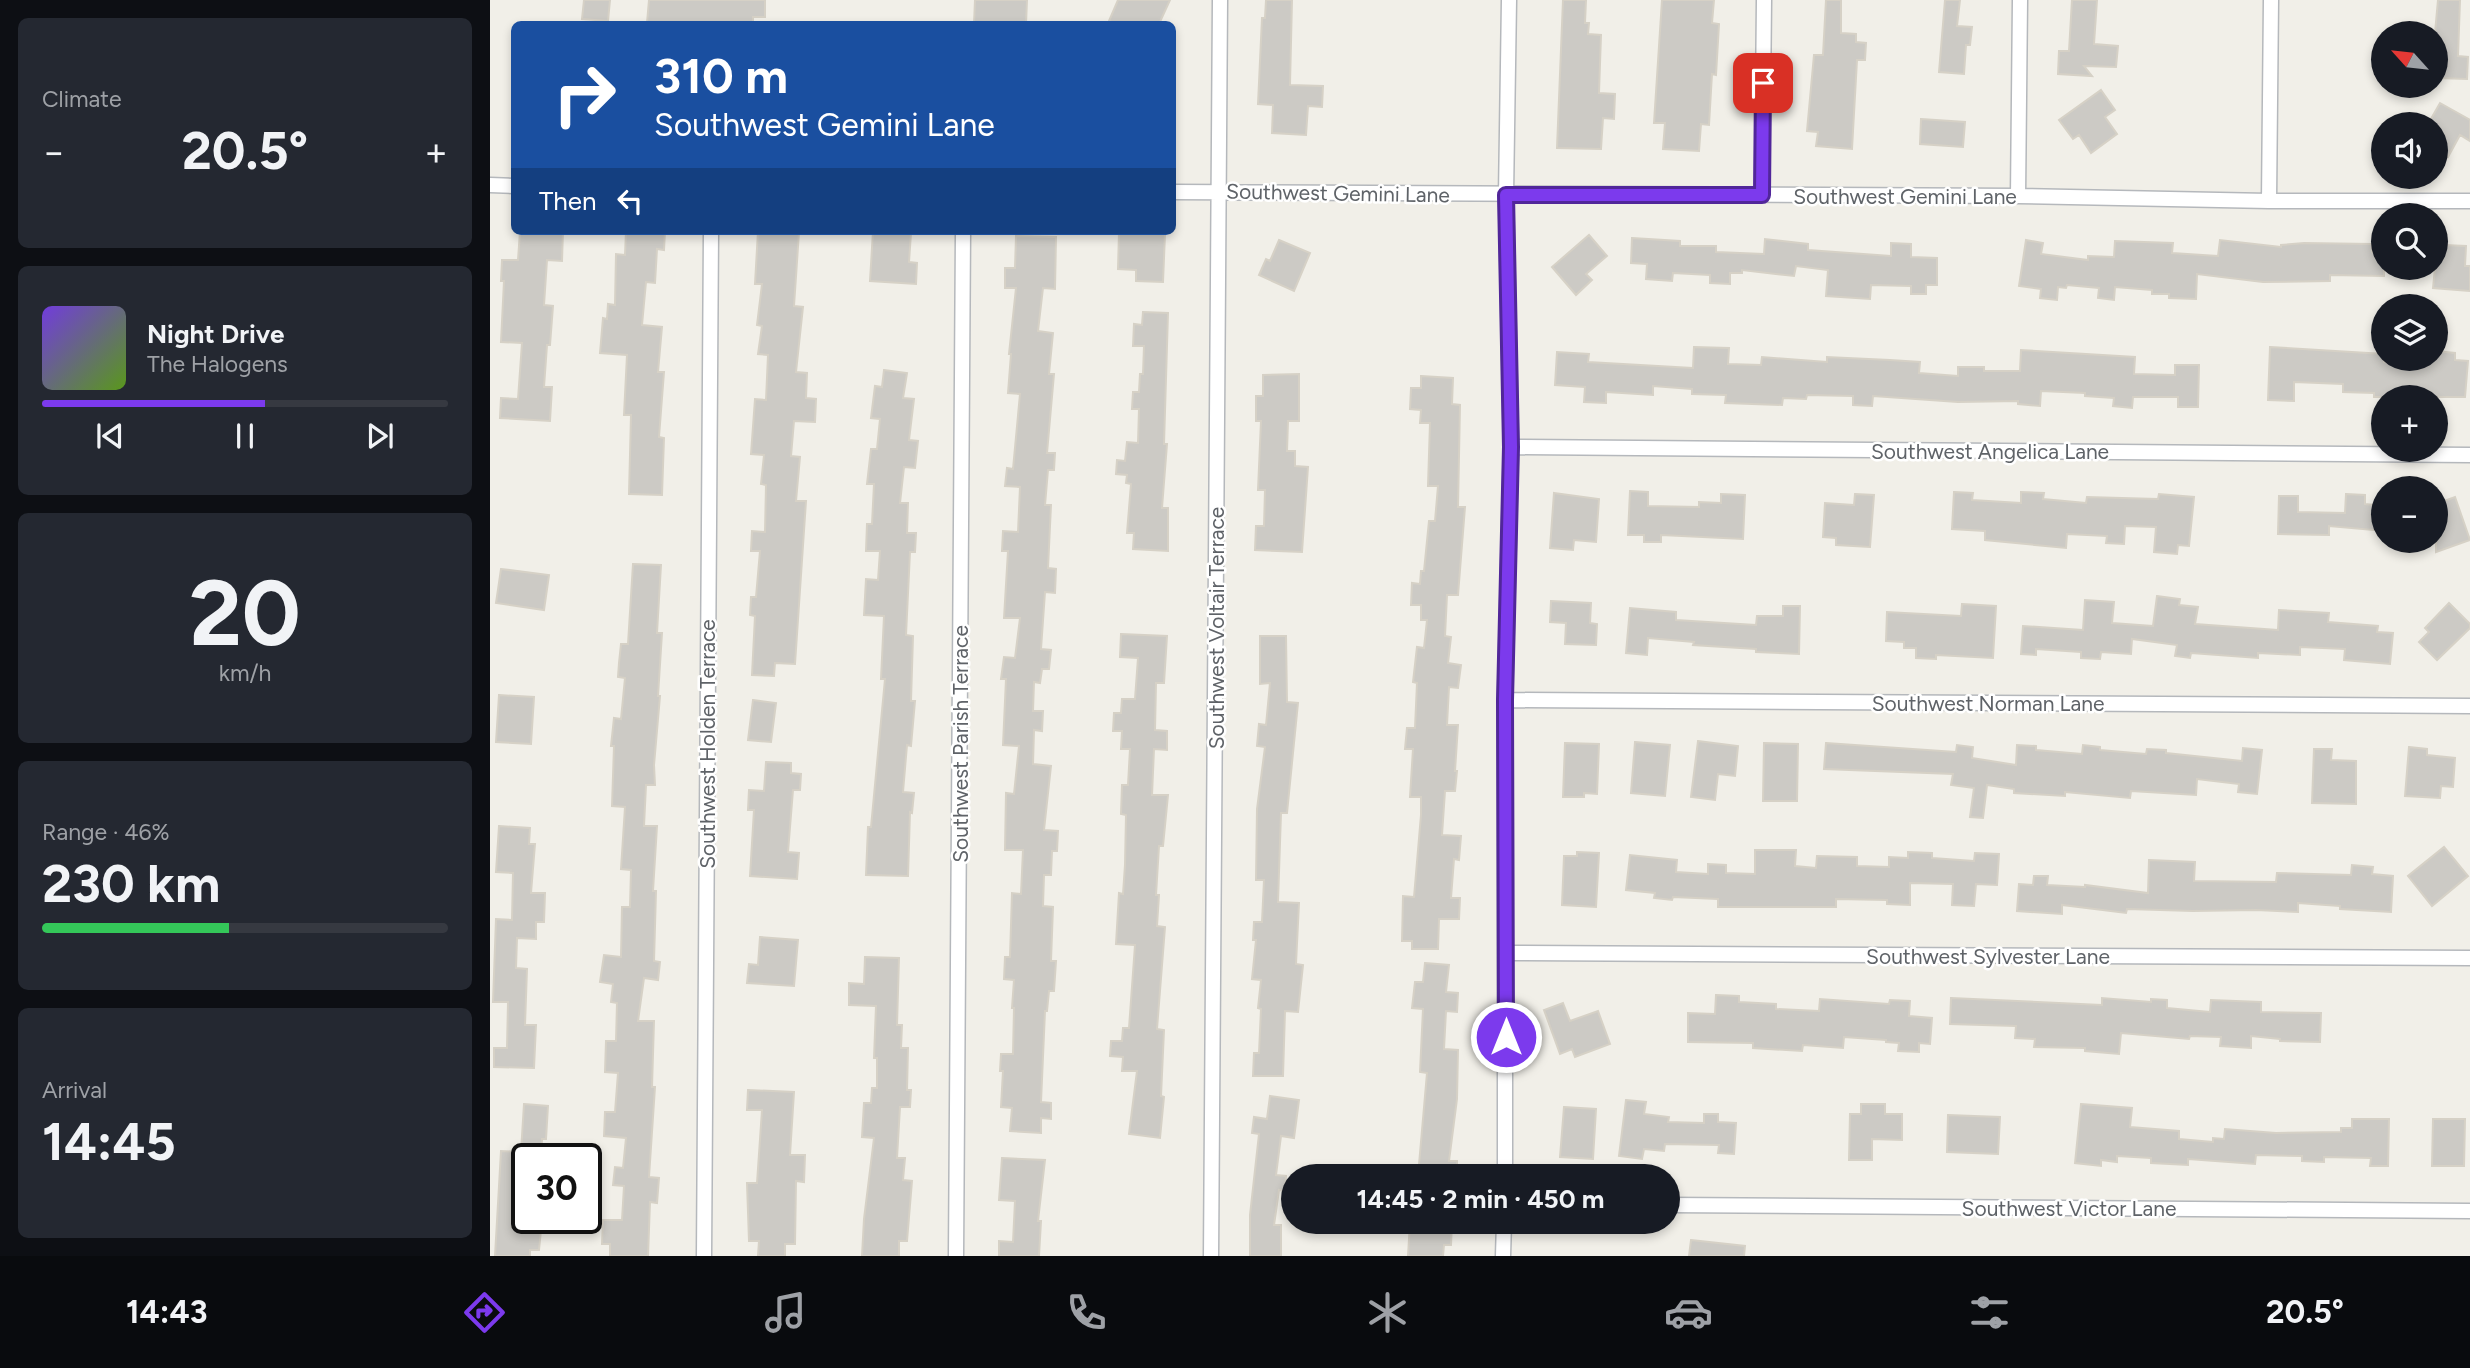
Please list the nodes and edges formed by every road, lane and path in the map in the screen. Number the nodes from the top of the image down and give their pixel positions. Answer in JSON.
{"nodes":[{"id":1,"x":1220,"y":0,"type":"edge"},
{"id":2,"x":1509,"y":0,"type":"edge"},
{"id":3,"x":1764,"y":0,"type":"edge"},
{"id":4,"x":2020,"y":0,"type":"edge"},
{"id":5,"x":2271,"y":0,"type":"edge"},
{"id":6,"x":490,"y":186,"type":"edge"},
{"id":7,"x":511,"y":186,"type":"edge"},
{"id":8,"x":1176,"y":192,"type":"edge"},
{"id":9,"x":1220,"y":192,"type":"junction"},
{"id":10,"x":1506,"y":195,"type":"junction"},
{"id":11,"x":1762,"y":195,"type":"junction"},
{"id":12,"x":2018,"y":196,"type":"junction"},
{"id":13,"x":2269,"y":201,"type":"junction"},
{"id":14,"x":2470,"y":201,"type":"edge"},
{"id":15,"x":711,"y":235,"type":"edge"},
{"id":16,"x":963,"y":235,"type":"edge"},
{"id":17,"x":1511,"y":447,"type":"junction"},
{"id":18,"x":2470,"y":455,"type":"edge"},
{"id":19,"x":1505,"y":700,"type":"junction"},
{"id":20,"x":2470,"y":706,"type":"edge"},
{"id":21,"x":1506,"y":953,"type":"junction"},
{"id":22,"x":2470,"y":958,"type":"edge"},
{"id":23,"x":1505,"y":1164,"type":"edge"},
{"id":24,"x":1680,"y":1205,"type":"edge"},
{"id":25,"x":2470,"y":1211,"type":"edge"},
{"id":26,"x":1504,"y":1234,"type":"edge"},
{"id":27,"x":704,"y":1256,"type":"edge"},
{"id":28,"x":956,"y":1256,"type":"edge"},
{"id":29,"x":1211,"y":1256,"type":"edge"},
{"id":30,"x":1503,"y":1256,"type":"edge"}],
"edges":[{"from":1,"to":9,"type":"street","name":"Southwest Voltair Terrace"},
{"from":2,"to":10,"type":"street"},
{"from":3,"to":11,"type":"street"},
{"from":4,"to":12,"type":"street"},
{"from":5,"to":13,"type":"street"},
{"from":6,"to":7,"type":"street"},
{"from":8,"to":9,"type":"street","name":"Southwest Gemini Lane"},
{"from":9,"to":10,"type":"street","name":"Southwest Gemini Lane"},
{"from":9,"to":29,"type":"street","name":"Southwest Voltair Terrace"},
{"from":10,"to":11,"type":"street","name":"Southwest Gemini Lane"},
{"from":10,"to":17,"type":"street"},
{"from":11,"to":12,"type":"street","name":"Southwest Gemini Lane"},
{"from":12,"to":13,"type":"street","name":"Southwest Gemini Lane"},
{"from":13,"to":14,"type":"street","name":"Southwest Gemini Lane"},
{"from":15,"to":27,"type":"street","name":"Southwest Holden Terrace"},
{"from":16,"to":28,"type":"street","name":"Southwest Parish Terrace"},
{"from":17,"to":18,"type":"street","name":"Southwest Angelica Lane"},
{"from":17,"to":19,"type":"street"},
{"from":19,"to":20,"type":"street","name":"Southwest Norman Lane"},
{"from":19,"to":21,"type":"street"},
{"from":21,"to":22,"type":"street","name":"Southwest Sylvester Lane"},
{"from":21,"to":23,"type":"street"},
{"from":24,"to":25,"type":"street","name":"Southwest Victor Lane"},
{"from":26,"to":30,"type":"street"}]}
